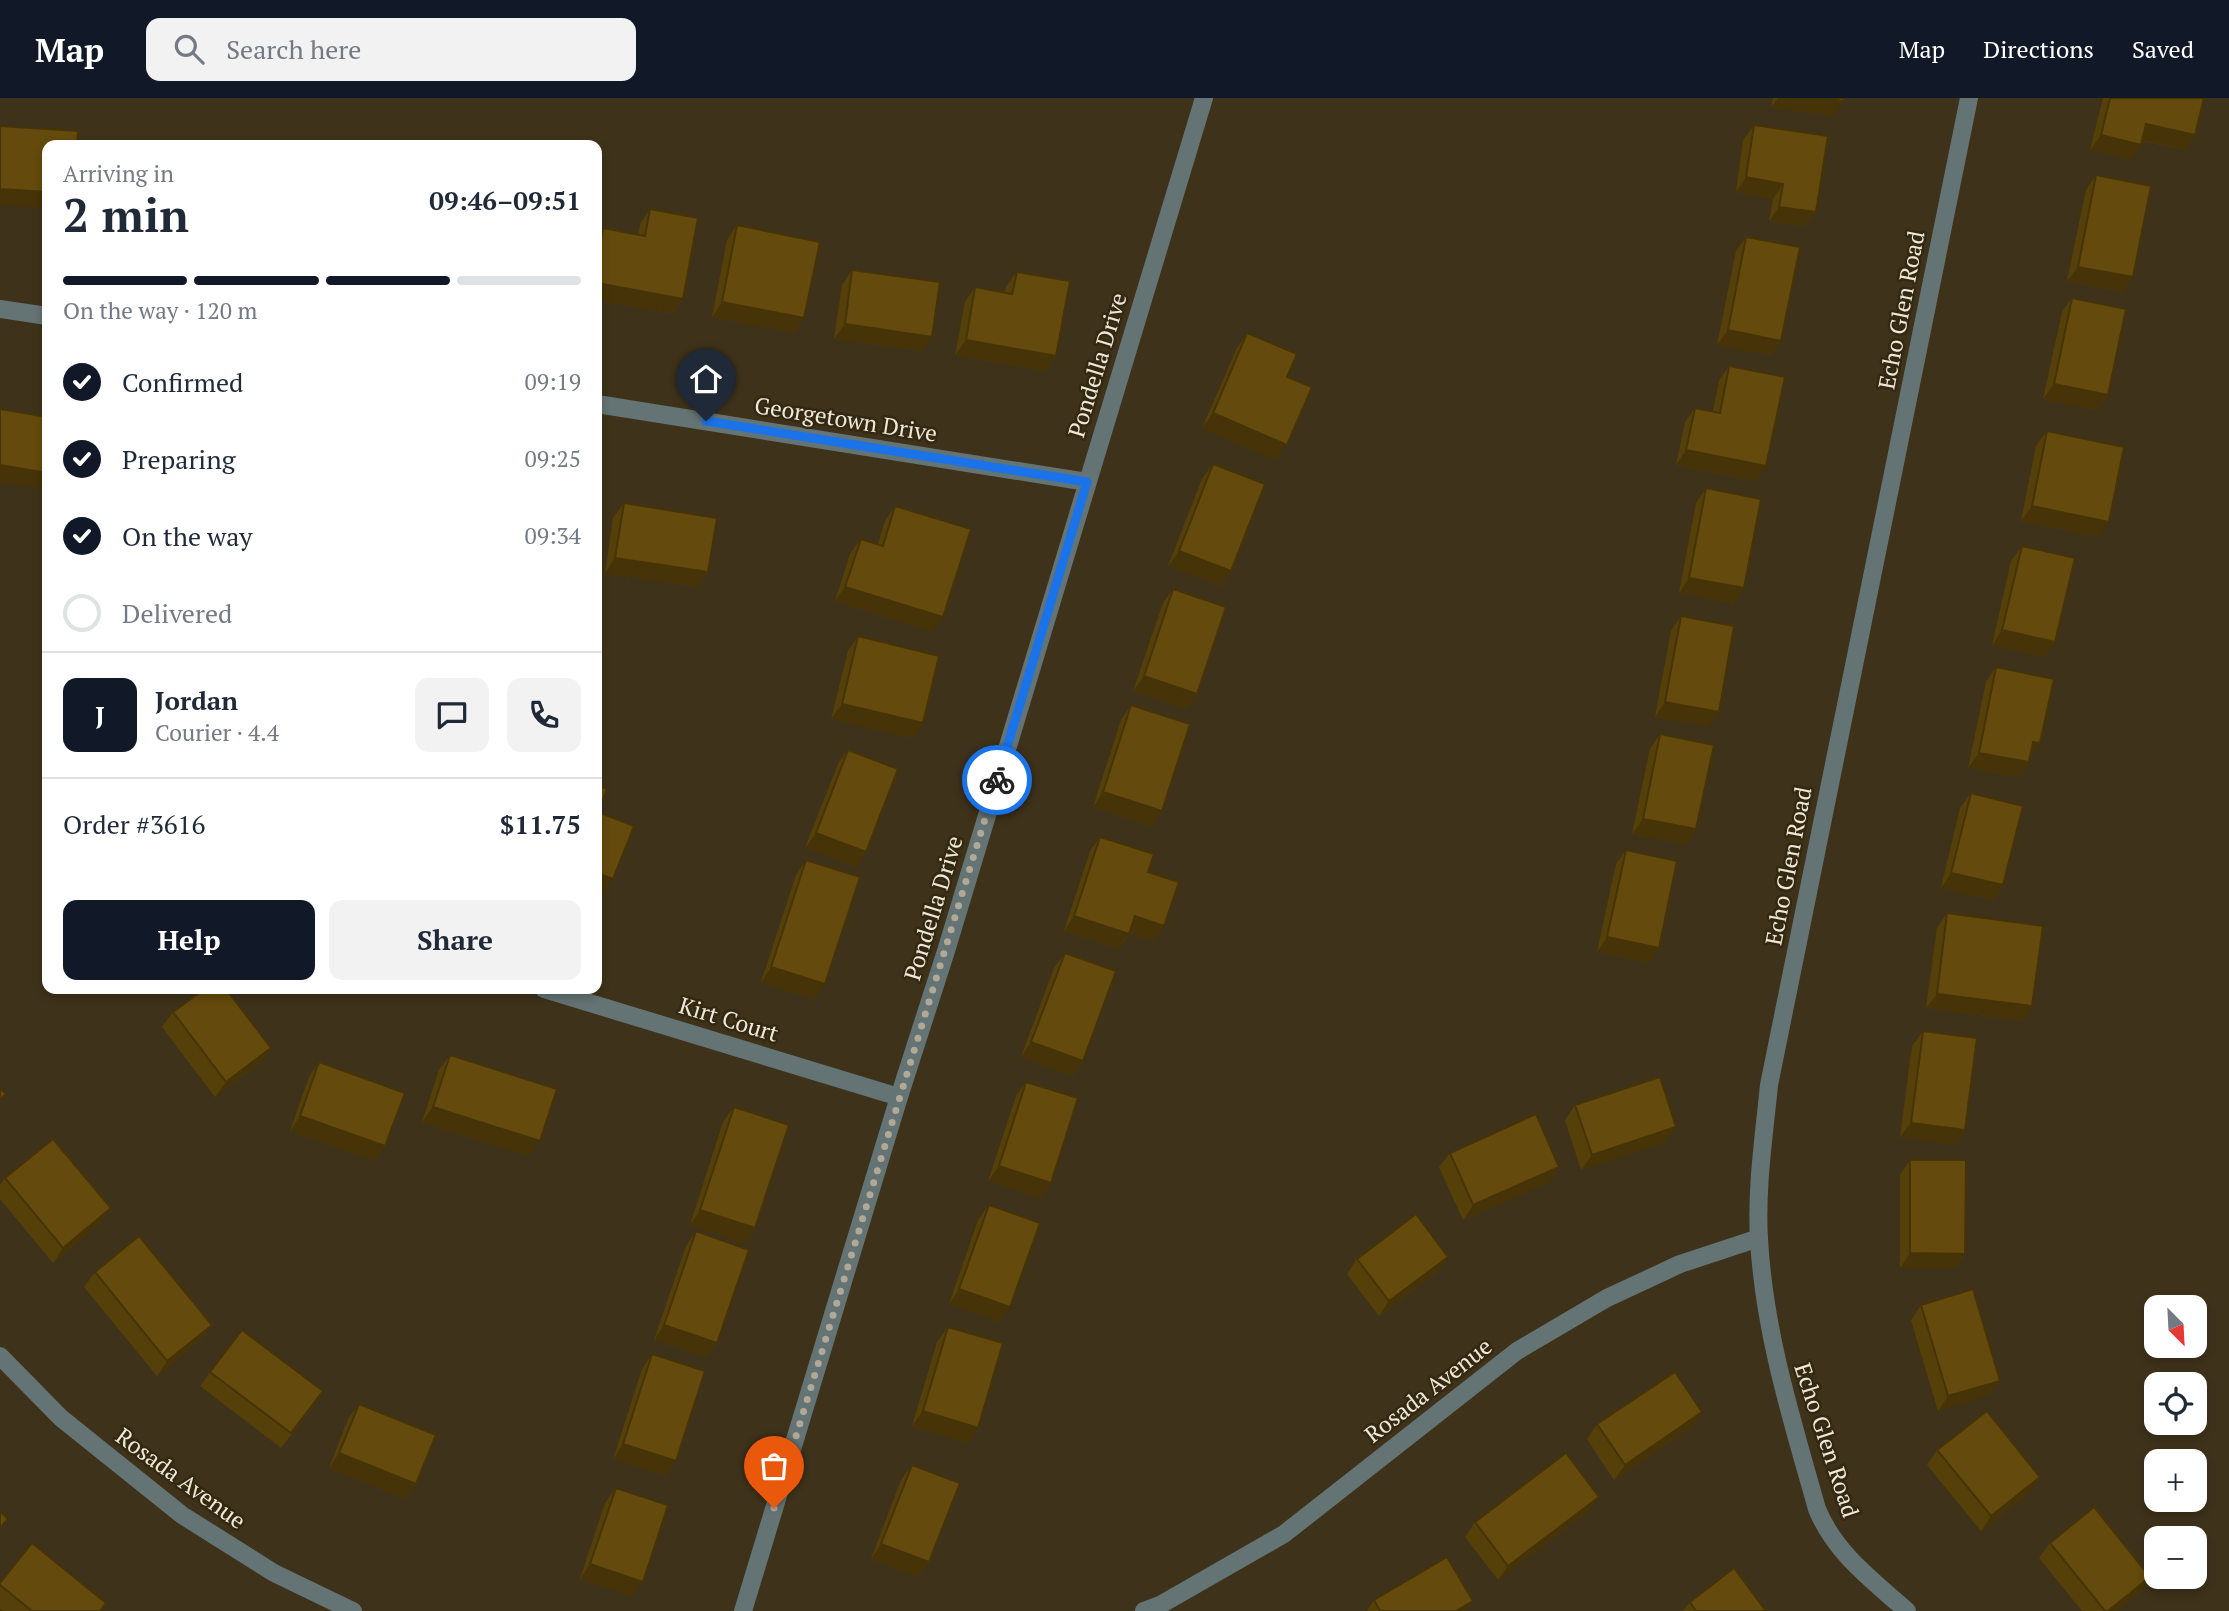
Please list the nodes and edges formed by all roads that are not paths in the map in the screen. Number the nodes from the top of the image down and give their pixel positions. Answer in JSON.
{"nodes":[{"id":1,"x":1204,"y":98,"type":"edge"},
{"id":2,"x":1969,"y":98,"type":"edge"},
{"id":3,"x":0,"y":309,"type":"edge"},
{"id":4,"x":42,"y":315,"type":"edge"},
{"id":5,"x":602,"y":405,"type":"edge"},
{"id":6,"x":1087,"y":482,"type":"junction"},
{"id":7,"x":560,"y":994,"type":"edge"},
{"id":8,"x":899,"y":1097,"type":"junction"},
{"id":9,"x":1759,"y":1238,"type":"junction"},
{"id":10,"x":0,"y":1356,"type":"edge"},
{"id":11,"x":353,"y":1611,"type":"edge"},
{"id":12,"x":743,"y":1611,"type":"edge"},
{"id":13,"x":1144,"y":1611,"type":"edge"},
{"id":14,"x":1907,"y":1611,"type":"edge"}],
"edges":[{"from":1,"to":6,"type":"street","name":"Pondella Drive"},
{"from":2,"to":9,"type":"street","name":"Echo Glen Road"},
{"from":3,"to":4,"type":"street"},
{"from":5,"to":6,"type":"street","name":"Georgetown Drive"},
{"from":6,"to":8,"type":"street","name":"Pondella Drive"},
{"from":7,"to":8,"type":"street","name":"Kirt Court"},
{"from":8,"to":12,"type":"street","name":"Pondella Drive"},
{"from":9,"to":13,"type":"street","name":"Rosada Avenue"},
{"from":9,"to":14,"type":"street","name":"Echo Glen Road"},
{"from":10,"to":11,"type":"street","name":"Rosada Avenue"}]}
